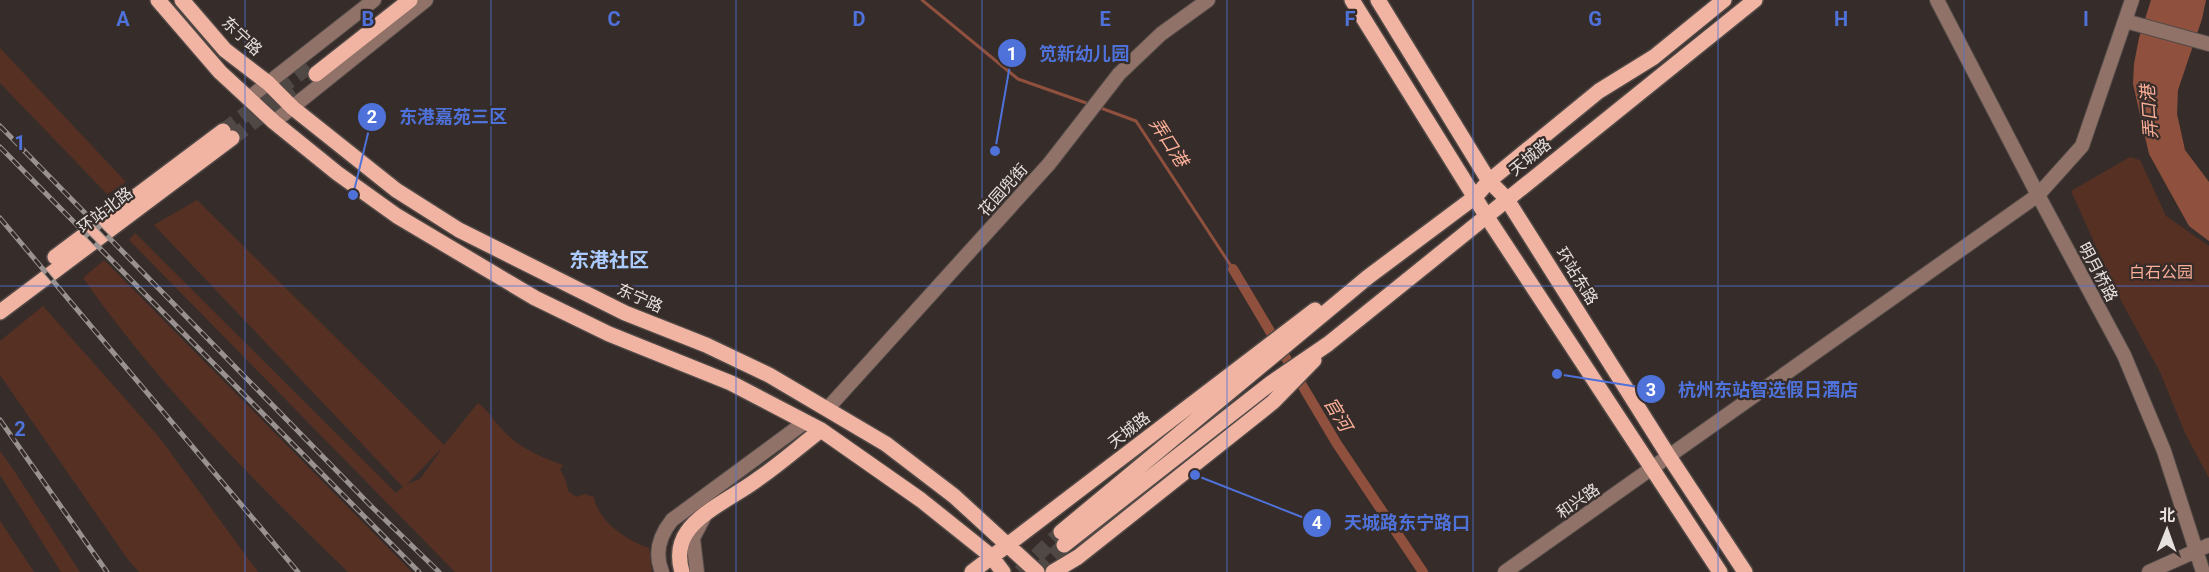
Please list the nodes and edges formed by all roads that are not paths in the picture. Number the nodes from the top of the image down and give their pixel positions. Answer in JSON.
{"nodes":[{"id":1,"x":158,"y":0,"type":"edge"},
{"id":2,"x":182,"y":0,"type":"edge"},
{"id":3,"x":374,"y":0,"type":"edge"},
{"id":4,"x":393,"y":0,"type":"edge"},
{"id":5,"x":410,"y":0,"type":"edge"},
{"id":6,"x":426,"y":0,"type":"edge"},
{"id":7,"x":1208,"y":0,"type":"edge"},
{"id":8,"x":1352,"y":0,"type":"edge"},
{"id":9,"x":1378,"y":0,"type":"edge"},
{"id":10,"x":1724,"y":0,"type":"edge"},
{"id":11,"x":1755,"y":0,"type":"edge"},
{"id":12,"x":1937,"y":0,"type":"edge"},
{"id":13,"x":2132,"y":0,"type":"edge"},
{"id":14,"x":2132,"y":23,"type":"junction"},
{"id":15,"x":2205,"y":43,"type":"edge"},
{"id":16,"x":268,"y":83,"type":"junction"},
{"id":17,"x":249,"y":99,"type":"junction"},
{"id":18,"x":293,"y":108,"type":"junction"},
{"id":19,"x":274,"y":122,"type":"junction"},
{"id":20,"x":1489,"y":181,"type":"junction"},
{"id":21,"x":2038,"y":195,"type":"junction"},
{"id":22,"x":1475,"y":197,"type":"junction"},
{"id":23,"x":1506,"y":198,"type":"junction"},
{"id":24,"x":1487,"y":217,"type":"junction"},
{"id":25,"x":0,"y":299,"type":"edge"},
{"id":26,"x":0,"y":312,"type":"edge"},
{"id":27,"x":1328,"y":344,"type":"junction"},
{"id":28,"x":1261,"y":358,"type":"junction"},
{"id":29,"x":1278,"y":387,"type":"junction"},
{"id":30,"x":827,"y":410,"type":"junction"},
{"id":31,"x":805,"y":422,"type":"junction"},
{"id":32,"x":821,"y":430,"type":"junction"},
{"id":33,"x":1668,"y":455,"type":"junction"},
{"id":34,"x":1652,"y":470,"type":"junction"},
{"id":35,"x":705,"y":515,"type":"junction"},
{"id":36,"x":1008,"y":544,"type":"junction"},
{"id":37,"x":2203,"y":547,"type":"edge"},
{"id":38,"x":991,"y":556,"type":"junction"},
{"id":39,"x":662,"y":572,"type":"edge"},
{"id":40,"x":682,"y":572,"type":"edge"},
{"id":41,"x":697,"y":572,"type":"edge"},
{"id":42,"x":972,"y":572,"type":"edge"},
{"id":43,"x":1003,"y":572,"type":"edge"},
{"id":44,"x":1037,"y":572,"type":"edge"},
{"id":45,"x":1053,"y":572,"type":"edge"},
{"id":46,"x":1505,"y":572,"type":"edge"},
{"id":47,"x":1720,"y":572,"type":"edge"},
{"id":48,"x":1745,"y":572,"type":"edge"},
{"id":49,"x":2149,"y":572,"type":"edge"},
{"id":50,"x":2203,"y":572,"type":"edge"}],
"edges":[{"from":1,"to":17,"type":"main road"},
{"from":2,"to":16,"type":"main road","name":"东宁路"},
{"from":3,"to":16,"type":"street"},
{"from":4,"to":5,"type":"main road"},
{"from":6,"to":18,"type":"street"},
{"from":7,"to":30,"type":"street","name":"花园兜街"},
{"from":8,"to":22,"type":"main road"},
{"from":9,"to":20,"type":"main road","name":"环站东路"},
{"from":10,"to":20,"type":"main road","name":"天城路"},
{"from":11,"to":23,"type":"main road","name":"天城路"},
{"from":12,"to":21,"type":"street","name":"明月桥路"},
{"from":13,"to":14,"type":"street","name":"和兴路"},
{"from":14,"to":15,"type":"street"},
{"from":14,"to":21,"type":"street","name":"和兴路"},
{"from":16,"to":17,"type":"street"},
{"from":16,"to":18,"type":"main road","name":"东宁路"},
{"from":17,"to":19,"type":"main road"},
{"from":18,"to":19,"type":"street"},
{"from":18,"to":30,"type":"main road","name":"东宁路"},
{"from":19,"to":31,"type":"main road"},
{"from":20,"to":22,"type":"main road","name":"天城路"},
{"from":20,"to":23,"type":"main road","name":"环站东路"},
{"from":21,"to":33,"type":"street","name":"和兴路"},
{"from":21,"to":37,"type":"street","name":"明月桥路"},
{"from":22,"to":24,"type":"main road"},
{"from":22,"to":28,"type":"main road","name":"天城路"},
{"from":23,"to":24,"type":"main road","name":"天城路"},
{"from":23,"to":33,"type":"main road","name":"环站东路"},
{"from":24,"to":27,"type":"main road","name":"天城路"},
{"from":24,"to":34,"type":"main road"},
{"from":25,"to":26,"type":"main road","name":"环站北路"},
{"from":27,"to":29,"type":"main road","name":"天城路"},
{"from":27,"to":29,"type":"main road","name":"天城路"},
{"from":28,"to":29,"type":"main road","name":"天城路"},
{"from":28,"to":36,"type":"main road","name":"天城路"},
{"from":29,"to":45,"type":"main road","name":"天城路"},
{"from":30,"to":36,"type":"main road","name":"东宁路"},
{"from":31,"to":32,"type":"main road"},
{"from":31,"to":39,"type":"street"},
{"from":32,"to":35,"type":"main road"},
{"from":32,"to":38,"type":"main road"},
{"from":33,"to":34,"type":"street","name":"和兴路"},
{"from":33,"to":48,"type":"main road","name":"环站东路"},
{"from":34,"to":46,"type":"street","name":"和兴路"},
{"from":34,"to":47,"type":"main road"},
{"from":35,"to":40,"type":"main road"},
{"from":35,"to":41,"type":"street"},
{"from":36,"to":38,"type":"main road","name":"天城路"},
{"from":36,"to":44,"type":"main road","name":"东宁路"},
{"from":37,"to":49,"type":"street"},
{"from":37,"to":50,"type":"street","name":"明月桥路"},
{"from":38,"to":42,"type":"main road","name":"天城路"},
{"from":38,"to":43,"type":"main road"}]}
